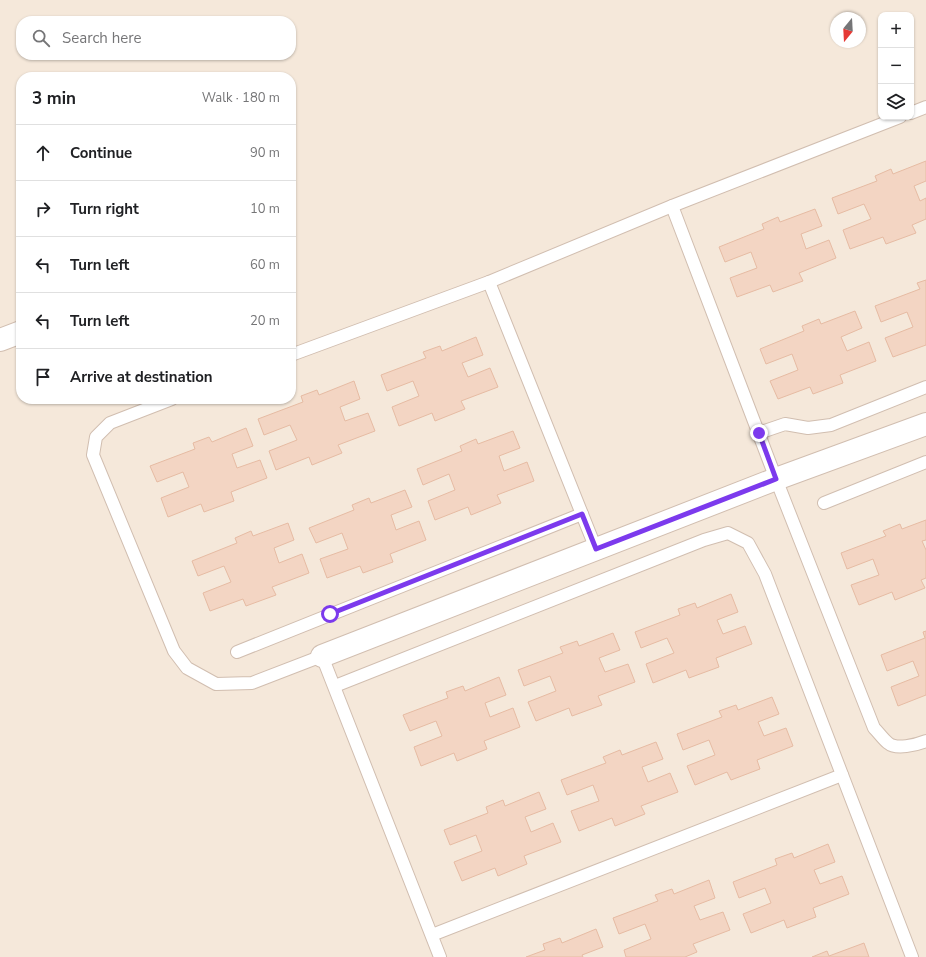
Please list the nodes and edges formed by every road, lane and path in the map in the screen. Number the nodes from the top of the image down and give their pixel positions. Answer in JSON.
{"nodes":[{"id":1,"x":926,"y":107,"type":"edge"},
{"id":2,"x":914,"y":112,"type":"edge"},
{"id":3,"x":892,"y":120,"type":"edge"},
{"id":4,"x":672,"y":206,"type":"junction"},
{"id":5,"x":488,"y":282,"type":"junction"},
{"id":6,"x":16,"y":334,"type":"edge"},
{"id":7,"x":0,"y":340,"type":"edge"},
{"id":8,"x":296,"y":353,"type":"edge"},
{"id":9,"x":926,"y":387,"type":"edge"},
{"id":10,"x":159,"y":404,"type":"edge"},
{"id":11,"x":926,"y":424,"type":"edge"},
{"id":12,"x":759,"y":433,"type":"junction"},
{"id":13,"x":926,"y":462,"type":"edge"},
{"id":14,"x":776,"y":479,"type":"junction"},
{"id":15,"x":824,"y":503,"type":"dead end"},
{"id":16,"x":582,"y":514,"type":"junction"},
{"id":17,"x":596,"y":549,"type":"junction"},
{"id":18,"x":237,"y":652,"type":"dead end"},
{"id":19,"x":322,"y":656,"type":"junction"},
{"id":20,"x":335,"y":686,"type":"junction"},
{"id":21,"x":926,"y":741,"type":"edge"},
{"id":22,"x":842,"y":775,"type":"junction"},
{"id":23,"x":432,"y":935,"type":"junction"},
{"id":24,"x":440,"y":957,"type":"edge"},
{"id":25,"x":912,"y":957,"type":"edge"}],
"edges":[{"from":1,"to":2,"type":"lane"},
{"from":3,"to":4,"type":"lane"},
{"from":4,"to":5,"type":"lane"},
{"from":4,"to":12,"type":"lane"},
{"from":5,"to":8,"type":"lane"},
{"from":5,"to":16,"type":"lane"},
{"from":6,"to":7,"type":"street"},
{"from":9,"to":12,"type":"lane"},
{"from":10,"to":19,"type":"lane"},
{"from":11,"to":14,"type":"street"},
{"from":12,"to":14,"type":"lane"},
{"from":13,"to":15,"type":"lane"},
{"from":14,"to":17,"type":"street"},
{"from":14,"to":21,"type":"lane"},
{"from":16,"to":17,"type":"lane"},
{"from":16,"to":18,"type":"lane"},
{"from":17,"to":19,"type":"street"},
{"from":19,"to":20,"type":"lane"},
{"from":20,"to":22,"type":"lane"},
{"from":20,"to":23,"type":"lane"},
{"from":22,"to":23,"type":"lane"},
{"from":22,"to":25,"type":"lane"},
{"from":23,"to":24,"type":"lane"}]}
